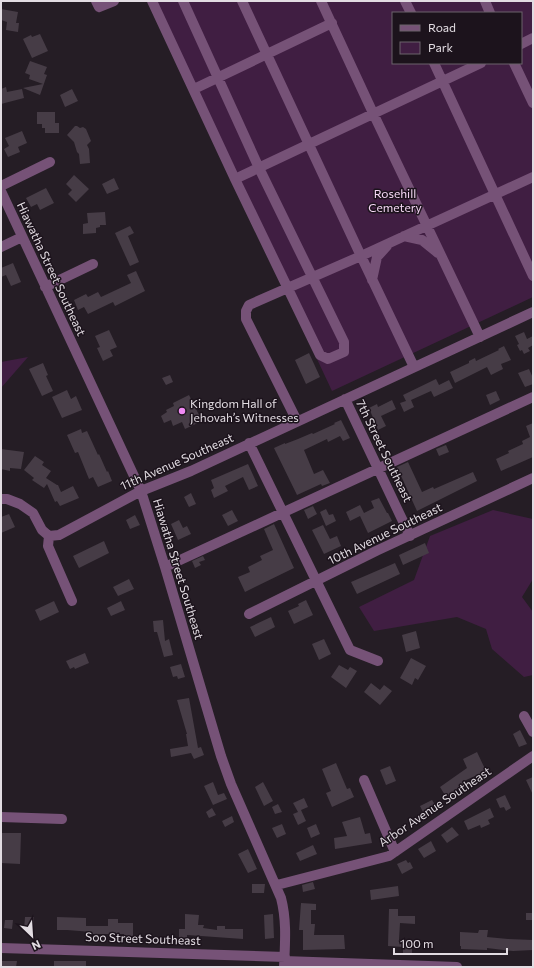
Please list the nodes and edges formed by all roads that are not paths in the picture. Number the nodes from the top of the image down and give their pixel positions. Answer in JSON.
{"nodes":[{"id":1,"x":96,"y":1,"type":"edge"},
{"id":2,"x":114,"y":1,"type":"edge"},
{"id":3,"x":152,"y":1,"type":"edge"},
{"id":4,"x":183,"y":1,"type":"edge"},
{"id":5,"x":242,"y":1,"type":"edge"},
{"id":6,"x":321,"y":1,"type":"edge"},
{"id":7,"x":405,"y":1,"type":"edge"},
{"id":8,"x":485,"y":1,"type":"edge"},
{"id":9,"x":410,"y":12,"type":"edge"},
{"id":10,"x":490,"y":12,"type":"edge"},
{"id":11,"x":332,"y":23,"type":"junction"},
{"id":12,"x":533,"y":38,"type":"edge"},
{"id":13,"x":522,"y":44,"type":"edge"},
{"id":14,"x":266,"y":54,"type":"junction"},
{"id":15,"x":434,"y":64,"type":"edge"},
{"id":16,"x":479,"y":64,"type":"edge"},
{"id":17,"x":514,"y":64,"type":"edge"},
{"id":18,"x":218,"y":78,"type":"junction"},
{"id":19,"x":443,"y":81,"type":"junction"},
{"id":20,"x":194,"y":89,"type":"junction"},
{"id":21,"x":533,"y":103,"type":"edge"},
{"id":22,"x":373,"y":114,"type":"junction"},
{"id":23,"x":308,"y":144,"type":"junction"},
{"id":24,"x":50,"y":162,"type":"dead end"},
{"id":25,"x":259,"y":168,"type":"junction"},
{"id":26,"x":533,"y":177,"type":"edge"},
{"id":27,"x":235,"y":179,"type":"junction"},
{"id":28,"x":1,"y":186,"type":"edge"},
{"id":29,"x":1,"y":191,"type":"edge"},
{"id":30,"x":495,"y":194,"type":"junction"},
{"id":31,"x":427,"y":226,"type":"junction"},
{"id":32,"x":404,"y":236,"type":"junction"},
{"id":33,"x":22,"y":237,"type":"junction"},
{"id":34,"x":390,"y":243,"type":"junction"},
{"id":35,"x":1,"y":247,"type":"edge"},
{"id":36,"x":361,"y":256,"type":"junction"},
{"id":37,"x":441,"y":256,"type":"junction"},
{"id":38,"x":93,"y":264,"type":"dead end"},
{"id":39,"x":533,"y":276,"type":"edge"},
{"id":40,"x":313,"y":278,"type":"junction"},
{"id":41,"x":372,"y":280,"type":"junction"},
{"id":42,"x":45,"y":287,"type":"junction"},
{"id":43,"x":289,"y":288,"type":"junction"},
{"id":44,"x":533,"y":312,"type":"edge"},
{"id":45,"x":480,"y":337,"type":"junction"},
{"id":46,"x":414,"y":367,"type":"junction"},
{"id":47,"x":533,"y":397,"type":"edge"},
{"id":48,"x":345,"y":399,"type":"junction"},
{"id":49,"x":296,"y":421,"type":"junction"},
{"id":50,"x":249,"y":443,"type":"junction"},
{"id":51,"x":378,"y":468,"type":"junction"},
{"id":52,"x":533,"y":478,"type":"edge"},
{"id":53,"x":141,"y":491,"type":"junction"},
{"id":54,"x":1,"y":499,"type":"edge"},
{"id":55,"x":282,"y":512,"type":"junction"},
{"id":56,"x":49,"y":536,"type":"junction"},
{"id":57,"x":410,"y":536,"type":"junction"},
{"id":58,"x":165,"y":567,"type":"junction"},
{"id":59,"x":316,"y":581,"type":"junction"},
{"id":60,"x":72,"y":601,"type":"dead end"},
{"id":61,"x":249,"y":614,"type":"dead end"},
{"id":62,"x":378,"y":661,"type":"dead end"},
{"id":63,"x":524,"y":716,"type":"dead end"},
{"id":64,"x":533,"y":732,"type":"edge"},
{"id":65,"x":533,"y":756,"type":"edge"},
{"id":66,"x":364,"y":780,"type":"dead end"},
{"id":67,"x":1,"y":817,"type":"edge"},
{"id":68,"x":62,"y":819,"type":"dead end"},
{"id":69,"x":395,"y":852,"type":"junction"},
{"id":70,"x":276,"y":885,"type":"junction"},
{"id":71,"x":1,"y":948,"type":"edge"},
{"id":72,"x":284,"y":961,"type":"edge"},
{"id":73,"x":457,"y":967,"type":"edge"}],
"edges":[{"from":1,"to":2,"type":"street"},
{"from":3,"to":20,"type":"street"},
{"from":4,"to":18,"type":"street"},
{"from":5,"to":14,"type":"street"},
{"from":6,"to":11,"type":"street"},
{"from":7,"to":9,"type":"street"},
{"from":8,"to":10,"type":"street"},
{"from":11,"to":14,"type":"street"},
{"from":11,"to":22,"type":"street"},
{"from":12,"to":13,"type":"street"},
{"from":14,"to":18,"type":"street"},
{"from":14,"to":23,"type":"street"},
{"from":15,"to":19,"type":"street"},
{"from":16,"to":19,"type":"street"},
{"from":17,"to":21,"type":"street"},
{"from":18,"to":20,"type":"street"},
{"from":18,"to":25,"type":"street"},
{"from":19,"to":22,"type":"street"},
{"from":19,"to":30,"type":"street"},
{"from":20,"to":27,"type":"street"},
{"from":22,"to":23,"type":"street"},
{"from":22,"to":31,"type":"street"},
{"from":23,"to":25,"type":"street"},
{"from":23,"to":36,"type":"street"},
{"from":24,"to":28,"type":"street"},
{"from":25,"to":27,"type":"street"},
{"from":25,"to":40,"type":"street"},
{"from":26,"to":30,"type":"street"},
{"from":27,"to":43,"type":"street"},
{"from":29,"to":33,"type":"street","name":"Hiawatha Street Southeast"},
{"from":30,"to":31,"type":"street"},
{"from":30,"to":39,"type":"street"},
{"from":31,"to":32,"type":"street"},
{"from":31,"to":37,"type":"street"},
{"from":32,"to":34,"type":"street"},
{"from":32,"to":37,"type":"street"},
{"from":33,"to":35,"type":"street"},
{"from":33,"to":42,"type":"street","name":"Hiawatha Street Southeast"},
{"from":34,"to":36,"type":"street"},
{"from":34,"to":41,"type":"street"},
{"from":36,"to":40,"type":"street"},
{"from":36,"to":41,"type":"street"},
{"from":37,"to":45,"type":"street"},
{"from":38,"to":42,"type":"street"},
{"from":40,"to":43,"type":"street"},
{"from":40,"to":43,"type":"street"},
{"from":41,"to":46,"type":"street"},
{"from":42,"to":53,"type":"street","name":"Hiawatha Street Southeast"},
{"from":43,"to":49,"type":"street"},
{"from":44,"to":45,"type":"street","name":"11th Avenue Southeast"},
{"from":45,"to":46,"type":"street","name":"11th Avenue Southeast"},
{"from":46,"to":48,"type":"street","name":"11th Avenue Southeast"},
{"from":47,"to":51,"type":"street"},
{"from":48,"to":49,"type":"street","name":"11th Avenue Southeast"},
{"from":48,"to":51,"type":"street","name":"7th Street Southeast"},
{"from":49,"to":50,"type":"street","name":"11th Avenue Southeast"},
{"from":50,"to":53,"type":"street","name":"11th Avenue Southeast"},
{"from":50,"to":55,"type":"street"},
{"from":51,"to":55,"type":"street"},
{"from":51,"to":57,"type":"street","name":"7th Street Southeast"},
{"from":52,"to":57,"type":"street","name":"10th Avenue Southeast"},
{"from":53,"to":56,"type":"street","name":"11th Avenue Southeast"},
{"from":53,"to":58,"type":"street","name":"Hiawatha Street Southeast"},
{"from":54,"to":56,"type":"street"},
{"from":55,"to":58,"type":"street"},
{"from":55,"to":59,"type":"street"},
{"from":56,"to":60,"type":"street"},
{"from":57,"to":59,"type":"street","name":"10th Avenue Southeast"},
{"from":58,"to":70,"type":"street","name":"Hiawatha Street Southeast"},
{"from":59,"to":61,"type":"street","name":"10th Avenue Southeast"},
{"from":59,"to":62,"type":"street"},
{"from":63,"to":64,"type":"street"},
{"from":65,"to":69,"type":"street","name":"Arbor Avenue Southeast"},
{"from":66,"to":69,"type":"street"},
{"from":67,"to":68,"type":"street"},
{"from":69,"to":70,"type":"street","name":"Arbor Avenue Southeast"},
{"from":70,"to":72,"type":"street","name":"Hiawatha Street Southeast"},
{"from":71,"to":72,"type":"street","name":"Soo Street Southeast"},
{"from":72,"to":73,"type":"street","name":"Soo Street Southeast"}]}
